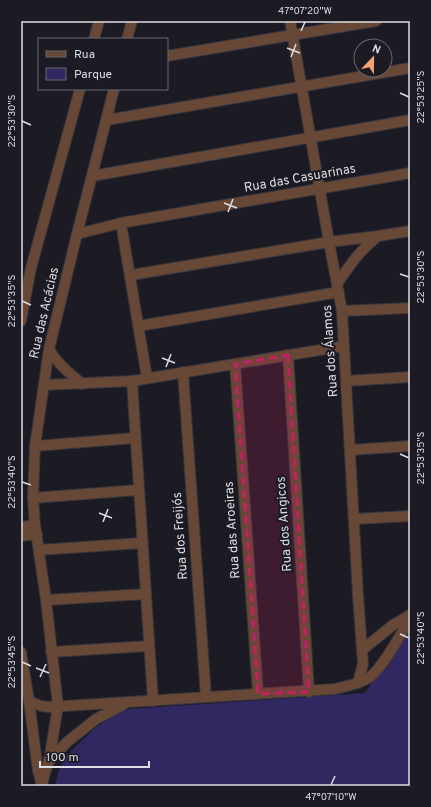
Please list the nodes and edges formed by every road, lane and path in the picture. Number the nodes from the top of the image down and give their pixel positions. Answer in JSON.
{"nodes":[{"id":1,"x":99,"y":21,"type":"edge"},
{"id":2,"x":132,"y":21,"type":"edge"},
{"id":3,"x":290,"y":21,"type":"edge"},
{"id":4,"x":376,"y":21,"type":"edge"},
{"id":5,"x":293,"y":35,"type":"junction"},
{"id":6,"x":94,"y":38,"type":"edge"},
{"id":7,"x":127,"y":38,"type":"edge"},
{"id":8,"x":168,"y":56,"type":"edge"},
{"id":9,"x":410,"y":68,"type":"edge"},
{"id":10,"x":302,"y":86,"type":"junction"},
{"id":11,"x":80,"y":90,"type":"edge"},
{"id":12,"x":114,"y":90,"type":"edge"},
{"id":13,"x":107,"y":120,"type":"junction"},
{"id":14,"x":410,"y":120,"type":"edge"},
{"id":15,"x":311,"y":137,"type":"junction"},
{"id":16,"x":410,"y":173,"type":"edge"},
{"id":17,"x":92,"y":176,"type":"junction"},
{"id":18,"x":320,"y":189,"type":"junction"},
{"id":19,"x":121,"y":223,"type":"junction"},
{"id":20,"x":410,"y":231,"type":"edge"},
{"id":21,"x":77,"y":234,"type":"junction"},
{"id":22,"x":378,"y":236,"type":"junction"},
{"id":23,"x":329,"y":242,"type":"junction"},
{"id":24,"x":130,"y":275,"type":"junction"},
{"id":25,"x":338,"y":288,"type":"junction"},
{"id":26,"x":410,"y":308,"type":"edge"},
{"id":27,"x":342,"y":311,"type":"junction"},
{"id":28,"x":21,"y":321,"type":"edge"},
{"id":29,"x":139,"y":326,"type":"junction"},
{"id":30,"x":344,"y":346,"type":"junction"},
{"id":31,"x":49,"y":349,"type":"junction"},
{"id":32,"x":288,"y":355,"type":"junction"},
{"id":33,"x":235,"y":364,"type":"junction"},
{"id":34,"x":183,"y":372,"type":"junction"},
{"id":35,"x":410,"y":377,"type":"edge"},
{"id":36,"x":147,"y":378,"type":"junction"},
{"id":37,"x":132,"y":381,"type":"junction"},
{"id":38,"x":346,"y":381,"type":"junction"},
{"id":39,"x":82,"y":384,"type":"junction"},
{"id":40,"x":44,"y":385,"type":"junction"},
{"id":41,"x":135,"y":438,"type":"junction"},
{"id":42,"x":35,"y":446,"type":"junction"},
{"id":43,"x":410,"y":446,"type":"edge"},
{"id":44,"x":350,"y":450,"type":"junction"},
{"id":45,"x":138,"y":490,"type":"junction"},
{"id":46,"x":34,"y":498,"type":"junction"},
{"id":47,"x":410,"y":516,"type":"edge"},
{"id":48,"x":354,"y":519,"type":"junction"},
{"id":49,"x":21,"y":527,"type":"edge"},
{"id":50,"x":36,"y":530,"type":"junction"},
{"id":51,"x":21,"y":536,"type":"edge"},
{"id":52,"x":142,"y":542,"type":"junction"},
{"id":53,"x":39,"y":550,"type":"junction"},
{"id":54,"x":146,"y":594,"type":"junction"},
{"id":55,"x":46,"y":600,"type":"junction"},
{"id":56,"x":410,"y":615,"type":"edge"},
{"id":57,"x":410,"y":618,"type":"edge"},
{"id":58,"x":361,"y":627,"type":"junction"},
{"id":59,"x":382,"y":635,"type":"junction"},
{"id":60,"x":149,"y":646,"type":"junction"},
{"id":61,"x":362,"y":650,"type":"junction"},
{"id":62,"x":21,"y":652,"type":"edge"},
{"id":63,"x":51,"y":652,"type":"junction"},
{"id":64,"x":358,"y":683,"type":"junction"},
{"id":65,"x":309,"y":692,"type":"junction"},
{"id":66,"x":258,"y":694,"type":"junction"},
{"id":67,"x":206,"y":698,"type":"junction"},
{"id":68,"x":29,"y":701,"type":"junction"},
{"id":69,"x":153,"y":701,"type":"junction"},
{"id":70,"x":130,"y":702,"type":"junction"},
{"id":71,"x":58,"y":706,"type":"junction"},
{"id":72,"x":49,"y":762,"type":"junction"},
{"id":73,"x":42,"y":786,"type":"edge"}],
"edges":[{"from":1,"to":6,"type":"street"},
{"from":2,"to":7,"type":"street"},
{"from":3,"to":5,"type":"street","name":"Rua dos Álamos"},
{"from":4,"to":5,"type":"street"},
{"from":5,"to":8,"type":"street"},
{"from":5,"to":10,"type":"street","name":"Rua dos Álamos"},
{"from":9,"to":10,"type":"street"},
{"from":10,"to":13,"type":"street"},
{"from":10,"to":15,"type":"street","name":"Rua dos Álamos"},
{"from":11,"to":28,"type":"street"},
{"from":12,"to":13,"type":"street","name":"Rua das Acácias"},
{"from":13,"to":17,"type":"street","name":"Rua das Acácias"},
{"from":14,"to":15,"type":"street"},
{"from":15,"to":17,"type":"street"},
{"from":15,"to":18,"type":"street","name":"Rua dos Álamos"},
{"from":16,"to":18,"type":"street","name":"Rua das Casuarinas"},
{"from":17,"to":21,"type":"street","name":"Rua das Acácias"},
{"from":18,"to":19,"type":"street","name":"Rua das Casuarinas"},
{"from":18,"to":23,"type":"street","name":"Rua dos Álamos"},
{"from":19,"to":21,"type":"street","name":"Rua das Casuarinas"},
{"from":19,"to":24,"type":"street"},
{"from":20,"to":22,"type":"street"},
{"from":21,"to":31,"type":"street","name":"Rua das Acácias"},
{"from":22,"to":23,"type":"street"},
{"from":22,"to":25,"type":"street"},
{"from":23,"to":24,"type":"street"},
{"from":23,"to":25,"type":"street","name":"Rua dos Álamos"},
{"from":24,"to":29,"type":"street"},
{"from":25,"to":27,"type":"street","name":"Rua dos Álamos"},
{"from":25,"to":29,"type":"street"},
{"from":26,"to":27,"type":"street"},
{"from":27,"to":30,"type":"street","name":"Rua dos Álamos"},
{"from":29,"to":36,"type":"street"},
{"from":30,"to":32,"type":"street"},
{"from":30,"to":38,"type":"street","name":"Rua dos Álamos"},
{"from":31,"to":39,"type":"street"},
{"from":31,"to":40,"type":"street","name":"Rua das Acácias"},
{"from":32,"to":33,"type":"street"},
{"from":32,"to":65,"type":"street","name":"Rua dos Angicos"},
{"from":33,"to":34,"type":"street"},
{"from":33,"to":66,"type":"street","name":"Rua das Aroeiras"},
{"from":34,"to":36,"type":"street"},
{"from":34,"to":67,"type":"street","name":"Rua dos Freijós"},
{"from":35,"to":38,"type":"street"},
{"from":36,"to":37,"type":"street"},
{"from":37,"to":39,"type":"street"},
{"from":37,"to":41,"type":"street"},
{"from":38,"to":44,"type":"street","name":"Rua dos Álamos"},
{"from":39,"to":40,"type":"street"},
{"from":40,"to":42,"type":"street","name":"Rua das Acácias"},
{"from":41,"to":42,"type":"street"},
{"from":41,"to":45,"type":"street"},
{"from":42,"to":46,"type":"street","name":"Rua das Acácias"},
{"from":43,"to":44,"type":"street"},
{"from":44,"to":48,"type":"street","name":"Rua dos Álamos"},
{"from":45,"to":46,"type":"street"},
{"from":45,"to":52,"type":"street"},
{"from":46,"to":50,"type":"street","name":"Rua das Acácias"},
{"from":47,"to":48,"type":"street"},
{"from":48,"to":58,"type":"street","name":"Rua dos Álamos"},
{"from":49,"to":50,"type":"street"},
{"from":50,"to":51,"type":"street"},
{"from":50,"to":53,"type":"street","name":"Rua das Acácias"},
{"from":52,"to":53,"type":"street"},
{"from":52,"to":54,"type":"street"},
{"from":53,"to":55,"type":"street","name":"Rua das Acácias"},
{"from":54,"to":55,"type":"street"},
{"from":54,"to":60,"type":"street"},
{"from":55,"to":63,"type":"street","name":"Rua das Acácias"},
{"from":56,"to":59,"type":"street"},
{"from":57,"to":64,"type":"street"},
{"from":58,"to":59,"type":"street"},
{"from":58,"to":61,"type":"street","name":"Rua dos Álamos"},
{"from":59,"to":61,"type":"street"},
{"from":60,"to":63,"type":"street"},
{"from":60,"to":69,"type":"street"},
{"from":61,"to":64,"type":"street","name":"Rua dos Álamos"},
{"from":62,"to":68,"type":"street"},
{"from":63,"to":71,"type":"street","name":"Rua das Acácias"},
{"from":64,"to":65,"type":"street"},
{"from":65,"to":66,"type":"street"},
{"from":66,"to":67,"type":"street"},
{"from":67,"to":69,"type":"street"},
{"from":68,"to":71,"type":"street"},
{"from":68,"to":73,"type":"street"},
{"from":69,"to":70,"type":"street"},
{"from":70,"to":71,"type":"street"},
{"from":70,"to":72,"type":"street"},
{"from":71,"to":72,"type":"street","name":"Rua das Acácias"},
{"from":72,"to":73,"type":"street","name":"Rua das Acácias"}]}
